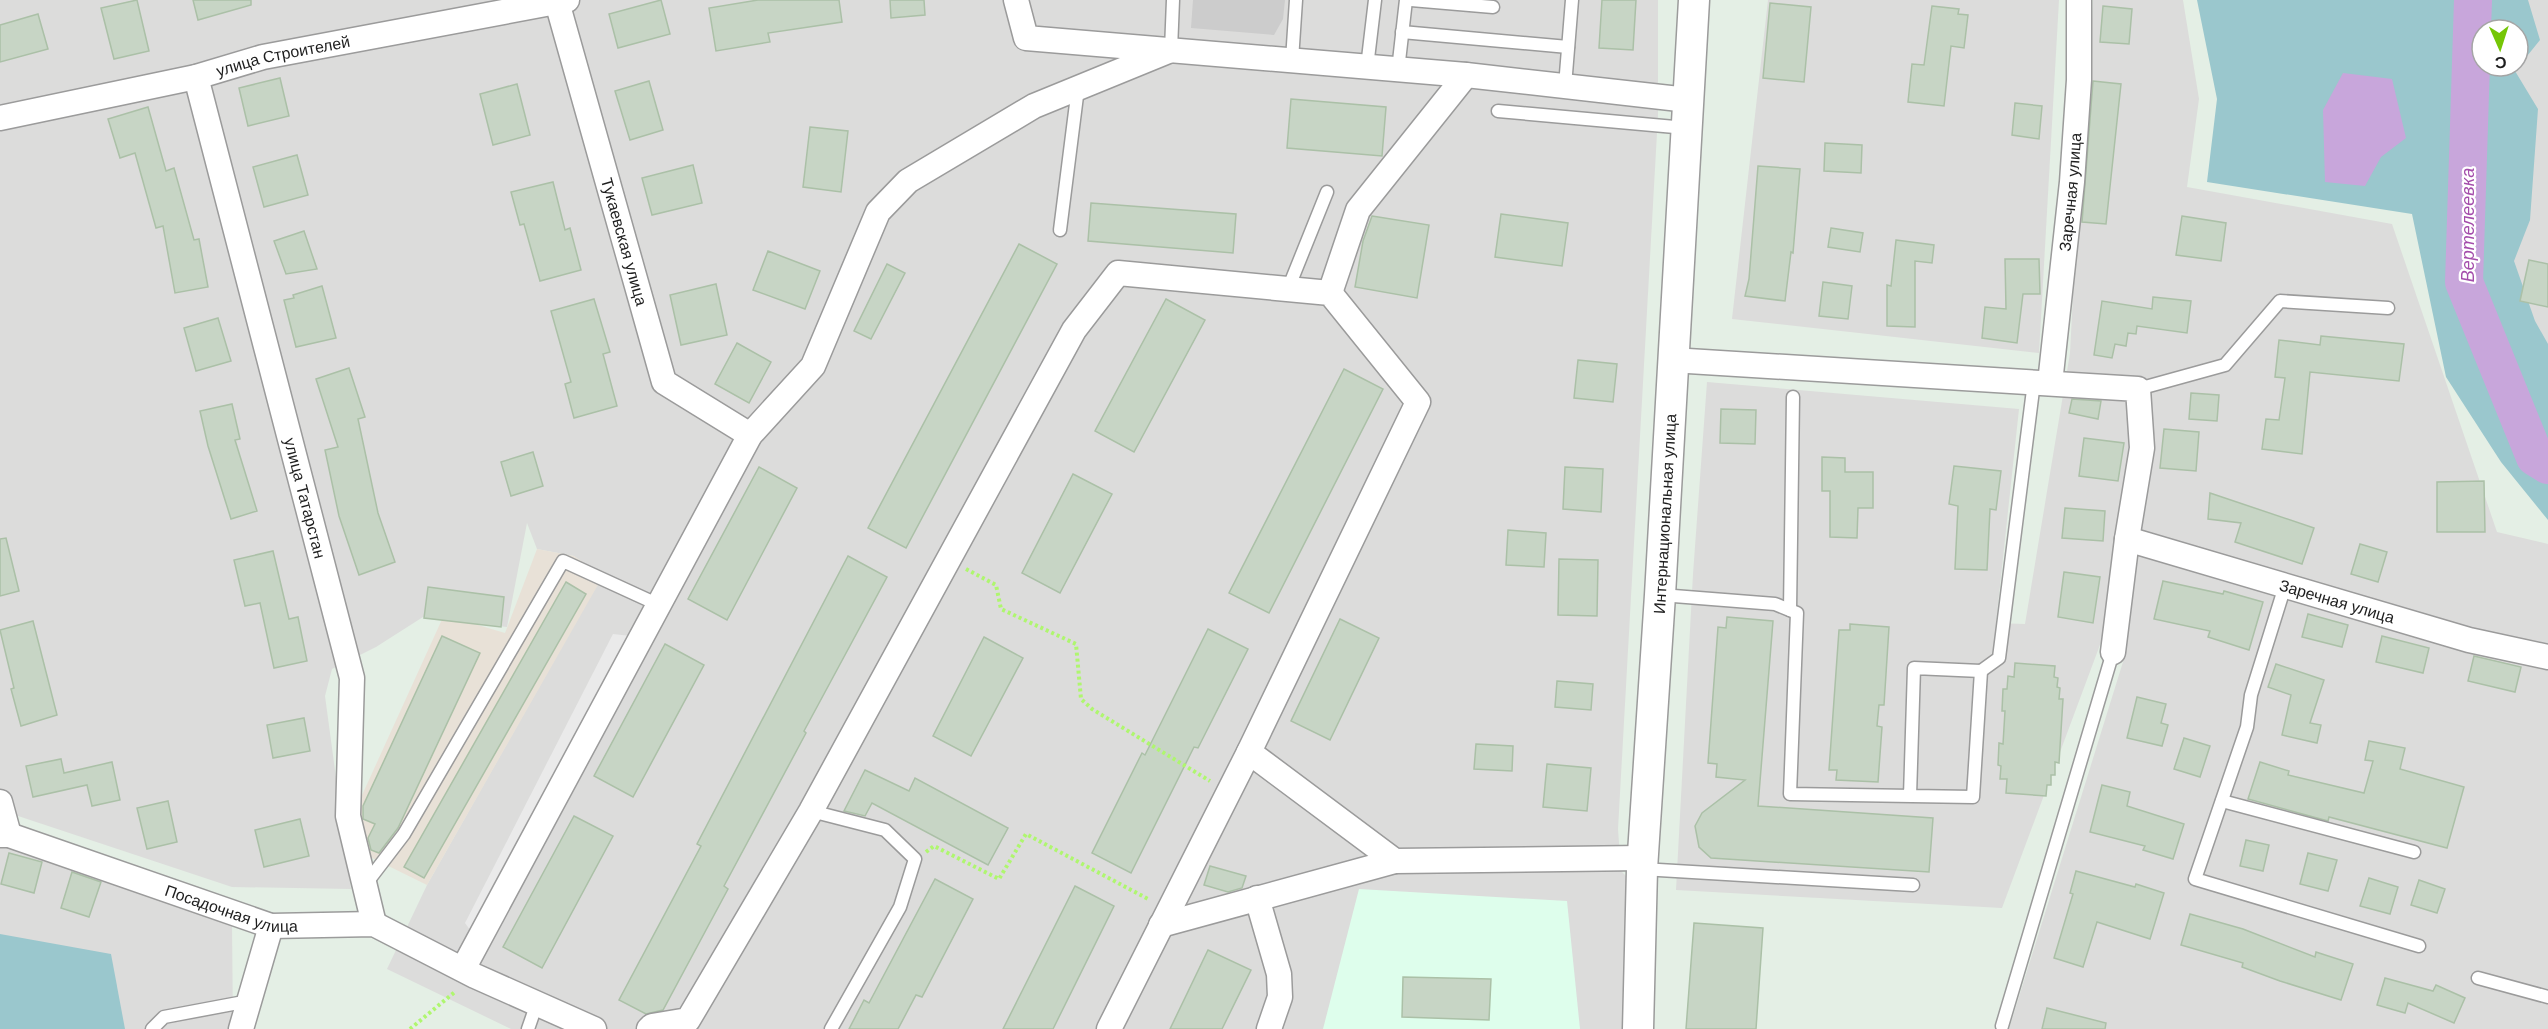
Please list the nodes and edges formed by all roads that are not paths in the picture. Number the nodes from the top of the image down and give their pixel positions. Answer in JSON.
{"nodes":[{"id":1,"x":1016,"y":0,"type":"edge"},
{"id":2,"x":1173,"y":0,"type":"edge"},
{"id":3,"x":1296,"y":0,"type":"edge"},
{"id":4,"x":1375,"y":0,"type":"edge"},
{"id":5,"x":1406,"y":0,"type":"edge"},
{"id":6,"x":1411,"y":0,"type":"edge"},
{"id":7,"x":1572,"y":0,"type":"edge"},
{"id":8,"x":1694,"y":0,"type":"edge"},
{"id":9,"x":2079,"y":0,"type":"edge"},
{"id":10,"x":562,"y":1,"type":"edge"},
{"id":11,"x":1493,"y":8,"type":"dead end"},
{"id":12,"x":1402,"y":32,"type":"junction"},
{"id":13,"x":1568,"y":47,"type":"junction"},
{"id":14,"x":1171,"y":50,"type":"junction"},
{"id":15,"x":1292,"y":60,"type":"junction"},
{"id":16,"x":1367,"y":67,"type":"junction"},
{"id":17,"x":1398,"y":69,"type":"junction"},
{"id":18,"x":1466,"y":75,"type":"junction"},
{"id":19,"x":196,"y":77,"type":"junction"},
{"id":20,"x":1565,"y":86,"type":"junction"},
{"id":21,"x":1078,"y":88,"type":"junction"},
{"id":22,"x":1498,"y":111,"type":"dead end"},
{"id":23,"x":1687,"y":114,"type":"junction"},
{"id":24,"x":0,"y":118,"type":"edge"},
{"id":25,"x":1327,"y":192,"type":"dead end"},
{"id":26,"x":1060,"y":230,"type":"dead end"},
{"id":27,"x":1288,"y":289,"type":"junction"},
{"id":28,"x":1330,"y":293,"type":"junction"},
{"id":29,"x":2388,"y":308,"type":"dead end"},
{"id":30,"x":1672,"y":360,"type":"junction"},
{"id":31,"x":2042,"y":382,"type":"junction"},
{"id":32,"x":2138,"y":388,"type":"junction"},
{"id":33,"x":1793,"y":398,"type":"dead end"},
{"id":34,"x":750,"y":435,"type":"junction"},
{"id":35,"x":2127,"y":539,"type":"junction"},
{"id":36,"x":2285,"y":586,"type":"junction"},
{"id":37,"x":1660,"y":595,"type":"junction"},
{"id":38,"x":659,"y":605,"type":"junction"},
{"id":39,"x":1790,"y":610,"type":"junction"},
{"id":40,"x":2113,"y":652,"type":"joint"},
{"id":41,"x":2548,"y":657,"type":"edge"},
{"id":42,"x":1981,"y":671,"type":"junction"},
{"id":43,"x":1249,"y":752,"type":"junction"},
{"id":44,"x":1910,"y":796,"type":"junction"},
{"id":45,"x":2222,"y":801,"type":"junction"},
{"id":46,"x":0,"y":802,"type":"edge"},
{"id":47,"x":811,"y":811,"type":"junction"},
{"id":48,"x":5,"y":835,"type":"edge"},
{"id":49,"x":2414,"y":852,"type":"dead end"},
{"id":50,"x":1395,"y":861,"type":"junction"},
{"id":51,"x":1642,"y":863,"type":"junction"},
{"id":52,"x":1913,"y":885,"type":"dead end"},
{"id":53,"x":364,"y":886,"type":"junction"},
{"id":54,"x":1257,"y":898,"type":"junction"},
{"id":55,"x":1165,"y":917,"type":"junction"},
{"id":56,"x":374,"y":924,"type":"junction"},
{"id":57,"x":271,"y":926,"type":"junction"},
{"id":58,"x":2419,"y":946,"type":"dead end"},
{"id":59,"x":469,"y":972,"type":"junction"},
{"id":60,"x":2478,"y":978,"type":"dead end"},
{"id":61,"x":2548,"y":997,"type":"edge"},
{"id":62,"x":249,"y":1001,"type":"junction"},
{"id":63,"x":537,"y":1003,"type":"junction"},
{"id":64,"x":2002,"y":1026,"type":"dead end"},
{"id":65,"x":152,"y":1029,"type":"edge"},
{"id":66,"x":241,"y":1029,"type":"edge"},
{"id":67,"x":528,"y":1029,"type":"edge"},
{"id":68,"x":594,"y":1029,"type":"edge"},
{"id":69,"x":649,"y":1029,"type":"edge"},
{"id":70,"x":831,"y":1029,"type":"edge"},
{"id":71,"x":1109,"y":1029,"type":"edge"},
{"id":72,"x":1269,"y":1029,"type":"edge"},
{"id":73,"x":1638,"y":1029,"type":"edge"}],
"edges":[{"from":1,"to":14,"type":"street"},
{"from":2,"to":14,"type":"lane"},
{"from":3,"to":15,"type":"lane"},
{"from":4,"to":16,"type":"lane"},
{"from":5,"to":12,"type":"lane"},
{"from":6,"to":11,"type":"lane"},
{"from":7,"to":13,"type":"lane"},
{"from":8,"to":23,"type":"street","name":"Интернациональная улица"},
{"from":9,"to":31,"type":"street","name":"Заречная улица"},
{"from":10,"to":19,"type":"street","name":"улица Строителей"},
{"from":10,"to":34,"type":"street","name":"Тукаевская улица"},
{"from":12,"to":13,"type":"lane"},
{"from":12,"to":17,"type":"lane"},
{"from":13,"to":20,"type":"lane"},
{"from":14,"to":15,"type":"street"},
{"from":14,"to":21,"type":"street"},
{"from":15,"to":16,"type":"street"},
{"from":16,"to":17,"type":"street"},
{"from":17,"to":18,"type":"street"},
{"from":18,"to":20,"type":"street"},
{"from":18,"to":28,"type":"street"},
{"from":19,"to":24,"type":"street","name":"улица Строителей"},
{"from":19,"to":53,"type":"street","name":"улица Татарстан"},
{"from":20,"to":23,"type":"street"},
{"from":21,"to":26,"type":"lane"},
{"from":21,"to":34,"type":"street"},
{"from":22,"to":23,"type":"lane"},
{"from":23,"to":30,"type":"street","name":"Интернациональная улица"},
{"from":25,"to":27,"type":"lane"},
{"from":27,"to":28,"type":"street"},
{"from":27,"to":47,"type":"street"},
{"from":28,"to":43,"type":"street"},
{"from":29,"to":32,"type":"lane"},
{"from":30,"to":31,"type":"street"},
{"from":30,"to":37,"type":"street","name":"Интернациональная улица"},
{"from":31,"to":32,"type":"street"},
{"from":31,"to":42,"type":"lane"},
{"from":32,"to":35,"type":"street"},
{"from":33,"to":39,"type":"lane"},
{"from":34,"to":38,"type":"street"},
{"from":35,"to":36,"type":"street","name":"Заречная улица"},
{"from":35,"to":40,"type":"street"},
{"from":36,"to":41,"type":"street","name":"Заречная улица"},
{"from":36,"to":45,"type":"lane"},
{"from":37,"to":39,"type":"lane"},
{"from":37,"to":51,"type":"street","name":"Интернациональная улица"},
{"from":38,"to":53,"type":"lane"},
{"from":38,"to":59,"type":"street"},
{"from":39,"to":44,"type":"lane"},
{"from":40,"to":64,"type":"lane"},
{"from":42,"to":44,"type":"lane"},
{"from":42,"to":44,"type":"lane"},
{"from":43,"to":50,"type":"street"},
{"from":43,"to":55,"type":"street"},
{"from":45,"to":49,"type":"lane"},
{"from":45,"to":58,"type":"lane"},
{"from":46,"to":48,"type":"street"},
{"from":47,"to":69,"type":"street"},
{"from":47,"to":70,"type":"lane"},
{"from":48,"to":57,"type":"street","name":"Посадочная улица"},
{"from":50,"to":51,"type":"street"},
{"from":50,"to":54,"type":"street"},
{"from":51,"to":52,"type":"lane"},
{"from":51,"to":73,"type":"street","name":"Интернациональная улица"},
{"from":53,"to":56,"type":"street","name":"улица Татарстан"},
{"from":54,"to":55,"type":"street"},
{"from":54,"to":72,"type":"street"},
{"from":55,"to":71,"type":"street"},
{"from":56,"to":57,"type":"street","name":"Посадочная улица"},
{"from":56,"to":59,"type":"street","name":"Посадочная улица"},
{"from":57,"to":62,"type":"street"},
{"from":59,"to":63,"type":"street","name":"Посадочная улица"},
{"from":60,"to":61,"type":"lane"},
{"from":62,"to":65,"type":"lane"},
{"from":62,"to":66,"type":"street"},
{"from":63,"to":67,"type":"lane"},
{"from":63,"to":68,"type":"street","name":"Посадочная улица"}]}
